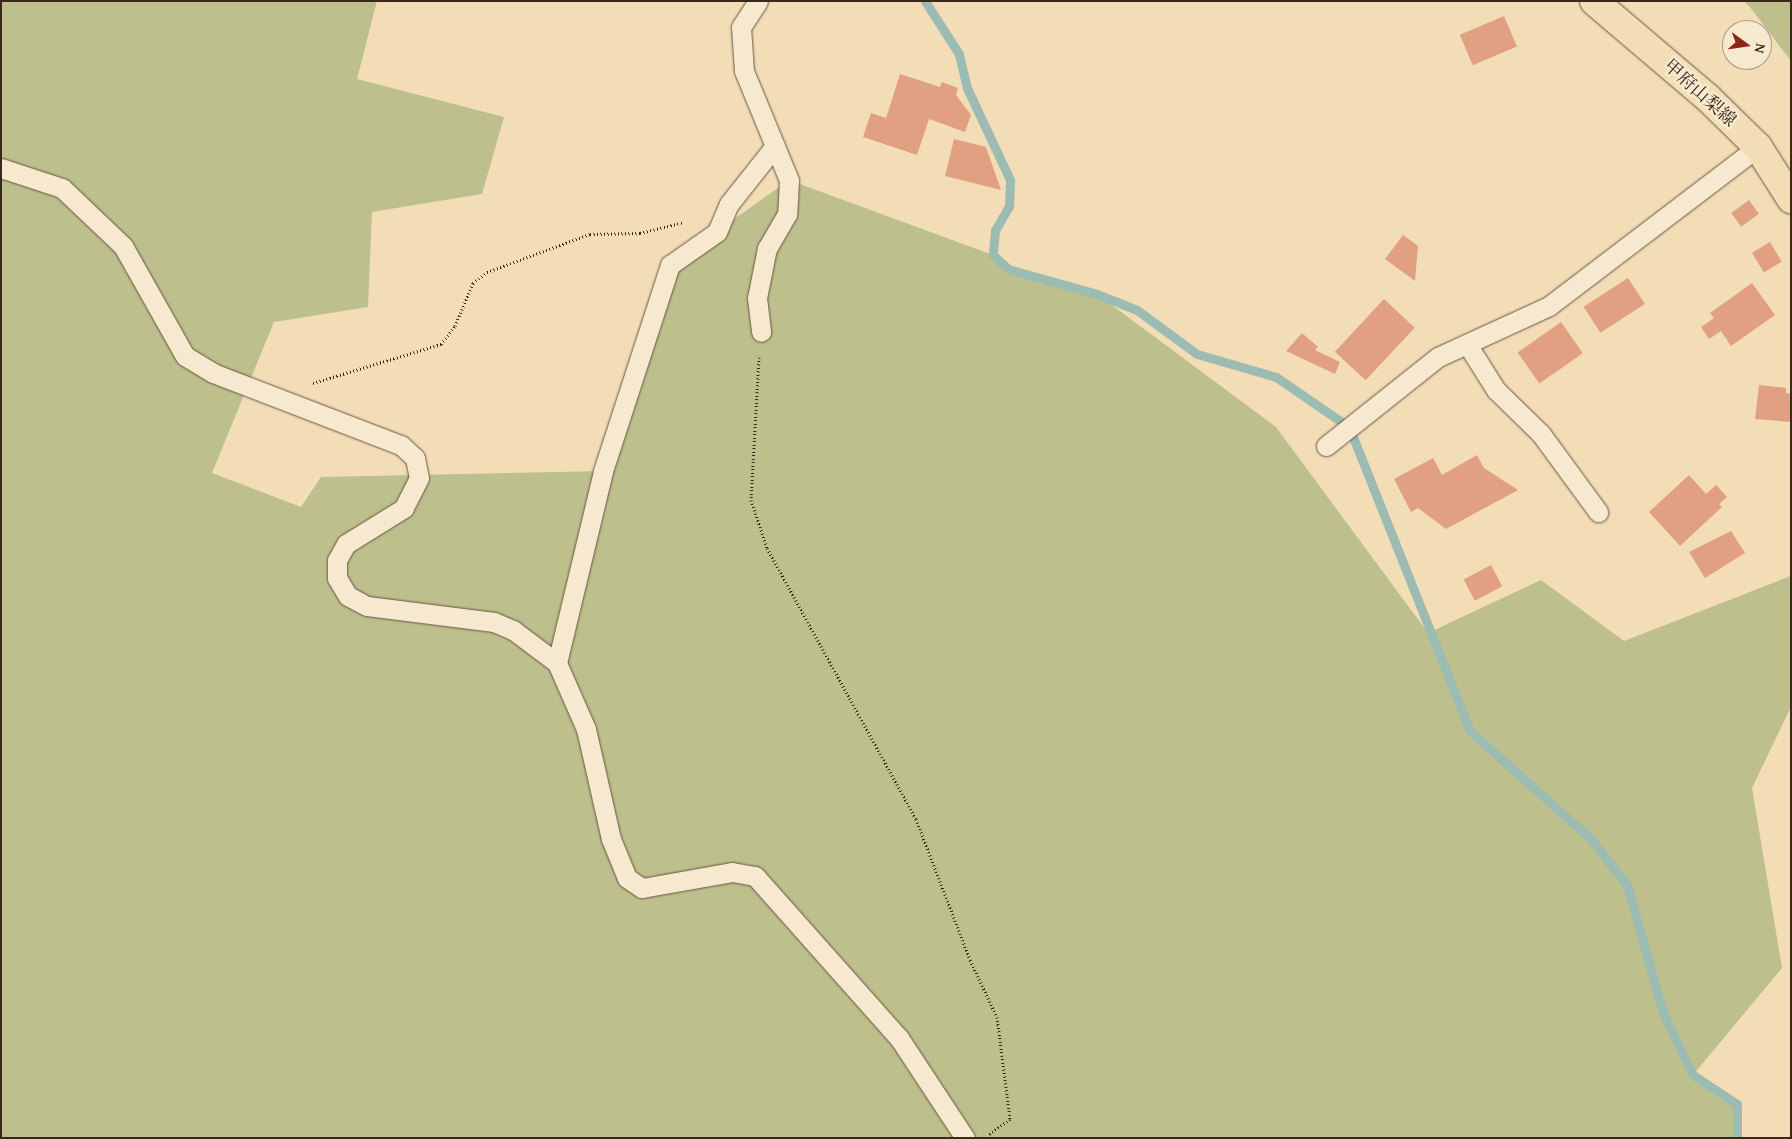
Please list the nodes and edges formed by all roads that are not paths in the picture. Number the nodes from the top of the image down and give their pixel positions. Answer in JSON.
{"nodes":[{"id":1,"x":758,"y":1,"type":"edge"},
{"id":2,"x":1594,"y":1,"type":"edge"},
{"id":3,"x":775,"y":146,"type":"junction"},
{"id":4,"x":1758,"y":147,"type":"junction"},
{"id":5,"x":1,"y":168,"type":"edge"},
{"id":6,"x":1791,"y":199,"type":"edge"},
{"id":7,"x":761,"y":332,"type":"road end"},
{"id":8,"x":1467,"y":344,"type":"junction"},
{"id":9,"x":1333,"y":440,"type":"dead end"},
{"id":10,"x":1598,"y":512,"type":"dead end"},
{"id":11,"x":557,"y":663,"type":"junction"},
{"id":12,"x":966,"y":1138,"type":"edge"}],
"edges":[{"from":1,"to":3,"type":"lane"},
{"from":2,"to":4,"type":"main road","name":"甲府山梨線"},
{"from":3,"to":7,"type":"lane"},
{"from":3,"to":11,"type":"lane"},
{"from":4,"to":6,"type":"main road","name":"甲府山梨線"},
{"from":4,"to":8,"type":"lane"},
{"from":5,"to":11,"type":"lane"},
{"from":8,"to":9,"type":"lane"},
{"from":8,"to":10,"type":"lane"},
{"from":11,"to":12,"type":"lane"}]}
